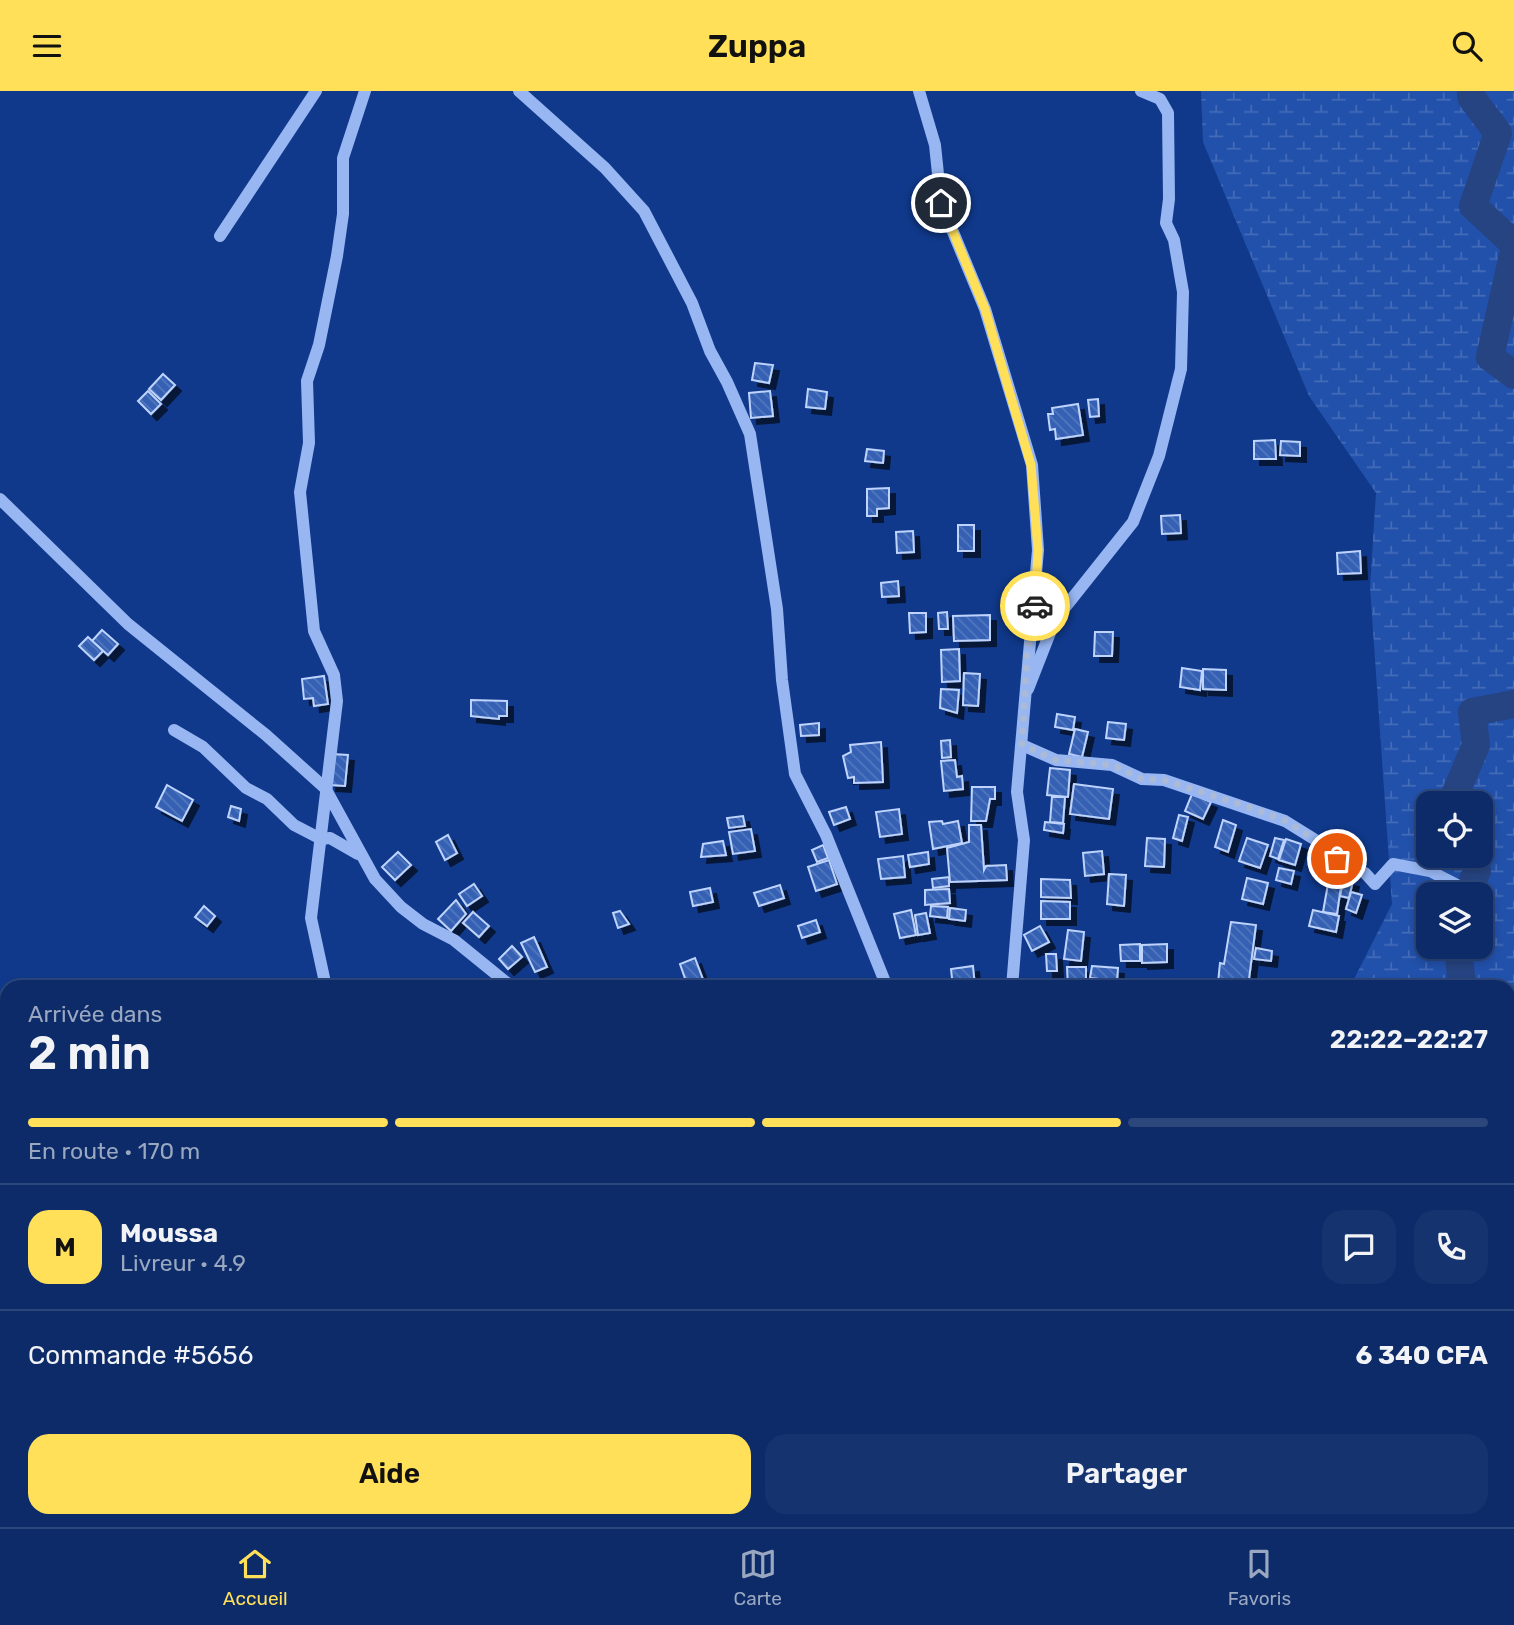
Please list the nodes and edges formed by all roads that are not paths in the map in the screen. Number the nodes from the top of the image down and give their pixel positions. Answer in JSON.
{"nodes":[{"id":1,"x":316,"y":91,"type":"edge"},
{"id":2,"x":365,"y":91,"type":"edge"},
{"id":3,"x":519,"y":91,"type":"edge"},
{"id":4,"x":919,"y":91,"type":"edge"},
{"id":5,"x":1141,"y":91,"type":"edge"},
{"id":6,"x":220,"y":236,"type":"dead end"},
{"id":7,"x":0,"y":499,"type":"edge"},
{"id":8,"x":1025,"y":692,"type":"junction"},
{"id":9,"x":174,"y":730,"type":"dead end"},
{"id":10,"x":1022,"y":745,"type":"junction"},
{"id":11,"x":325,"y":788,"type":"junction"},
{"id":12,"x":321,"y":839,"type":"junction"},
{"id":13,"x":361,"y":856,"type":"junction"},
{"id":14,"x":1451,"y":882,"type":"edge"},
{"id":15,"x":324,"y":980,"type":"edge"},
{"id":16,"x":503,"y":980,"type":"edge"},
{"id":17,"x":884,"y":980,"type":"edge"},
{"id":18,"x":1013,"y":980,"type":"edge"}],
"edges":[{"from":1,"to":6,"type":"street"},
{"from":2,"to":11,"type":"street"},
{"from":3,"to":17,"type":"street"},
{"from":4,"to":8,"type":"street"},
{"from":5,"to":8,"type":"street"},
{"from":7,"to":11,"type":"street"},
{"from":8,"to":10,"type":"street"},
{"from":9,"to":12,"type":"street"},
{"from":10,"to":14,"type":"street"},
{"from":10,"to":18,"type":"street"},
{"from":11,"to":12,"type":"street"},
{"from":11,"to":13,"type":"street"},
{"from":12,"to":13,"type":"street"},
{"from":12,"to":15,"type":"street"},
{"from":13,"to":16,"type":"street"}]}
